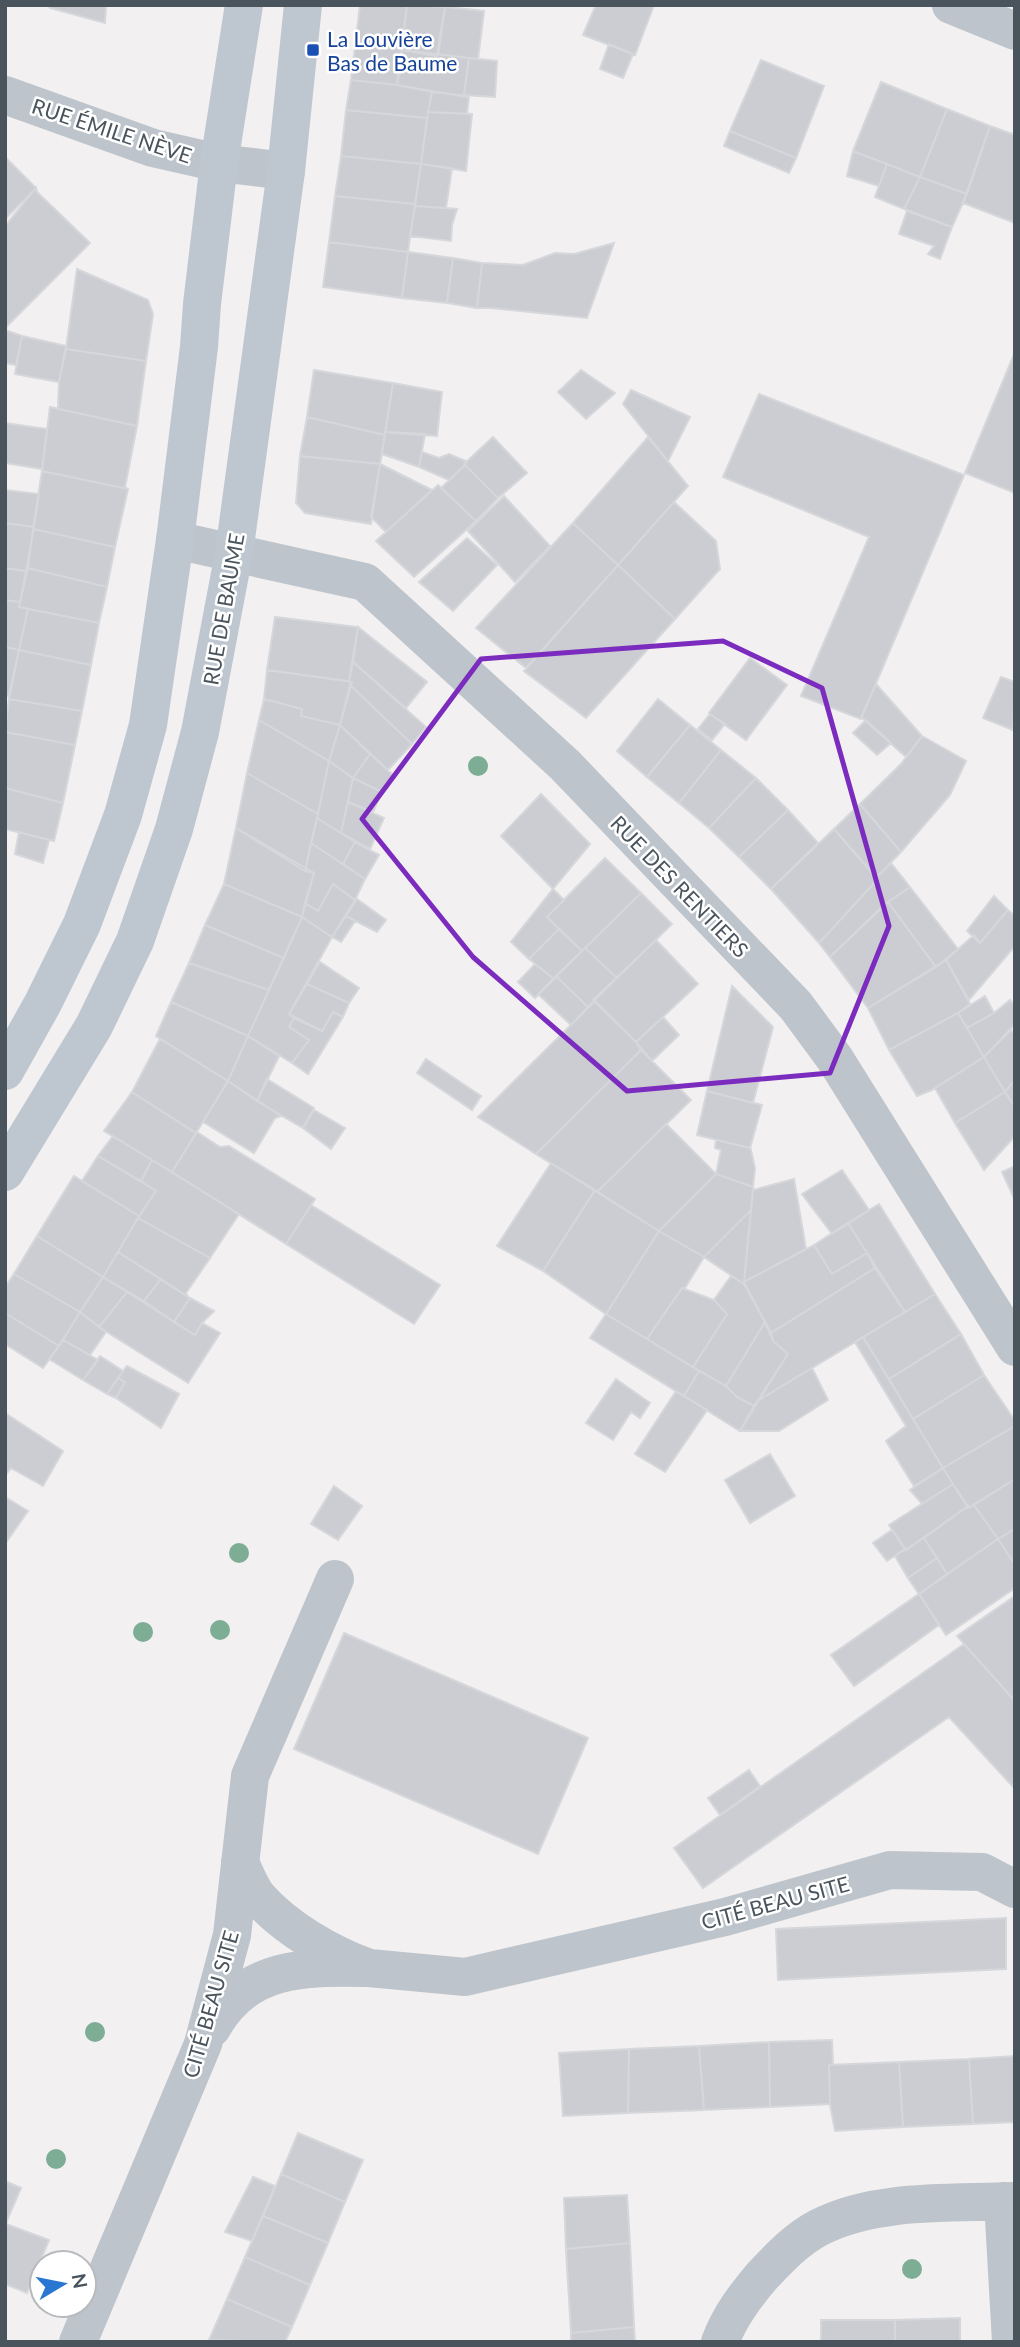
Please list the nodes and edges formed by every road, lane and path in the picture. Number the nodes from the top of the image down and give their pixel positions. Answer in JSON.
{"nodes":[{"id":1,"x":244,"y":5,"type":"edge"},
{"id":2,"x":303,"y":5,"type":"edge"},
{"id":3,"x":951,"y":5,"type":"edge"},
{"id":4,"x":1015,"y":32,"type":"edge"},
{"id":5,"x":5,"y":94,"type":"edge"},
{"id":6,"x":219,"y":163,"type":"junction"},
{"id":7,"x":286,"y":171,"type":"junction"},
{"id":8,"x":175,"y":540,"type":"junction"},
{"id":9,"x":234,"y":553,"type":"junction"},
{"id":10,"x":5,"y":1071,"type":"edge"},
{"id":11,"x":5,"y":1172,"type":"edge"},
{"id":12,"x":1015,"y":1347,"type":"edge"},
{"id":13,"x":335,"y":1578,"type":"dead end"},
{"id":14,"x":240,"y":1862,"type":"junction"},
{"id":15,"x":1015,"y":1889,"type":"edge"},
{"id":16,"x":369,"y":1968,"type":"junction"},
{"id":17,"x":203,"y":2044,"type":"junction"},
{"id":18,"x":1009,"y":2201,"type":"edge"},
{"id":19,"x":78,"y":2342,"type":"edge"},
{"id":20,"x":720,"y":2342,"type":"edge"},
{"id":21,"x":1011,"y":2342,"type":"edge"}],
"edges":[{"from":1,"to":6,"type":"main road"},
{"from":2,"to":7,"type":"main road","name":"RUE DE BAUME"},
{"from":3,"to":4,"type":"street"},
{"from":5,"to":6,"type":"street","name":"RUE ÉMILE NÈVE"},
{"from":6,"to":7,"type":"street","name":"RUE ÉMILE NÈVE"},
{"from":6,"to":8,"type":"main road"},
{"from":7,"to":9,"type":"main road","name":"RUE DE BAUME"},
{"from":8,"to":9,"type":"street","name":"RUE DES RENTIERS"},
{"from":8,"to":10,"type":"main road"},
{"from":9,"to":11,"type":"main road","name":"RUE DE BAUME"},
{"from":9,"to":12,"type":"street","name":"RUE DES RENTIERS"},
{"from":13,"to":14,"type":"street","name":"CITÉ BEAU SITE"},
{"from":14,"to":16,"type":"street"},
{"from":14,"to":17,"type":"street","name":"CITÉ BEAU SITE"},
{"from":15,"to":16,"type":"street","name":"CITÉ BEAU SITE"},
{"from":16,"to":17,"type":"street"},
{"from":17,"to":19,"type":"street","name":"CITÉ BEAU SITE"},
{"from":18,"to":20,"type":"street"},
{"from":18,"to":21,"type":"street"}]}
